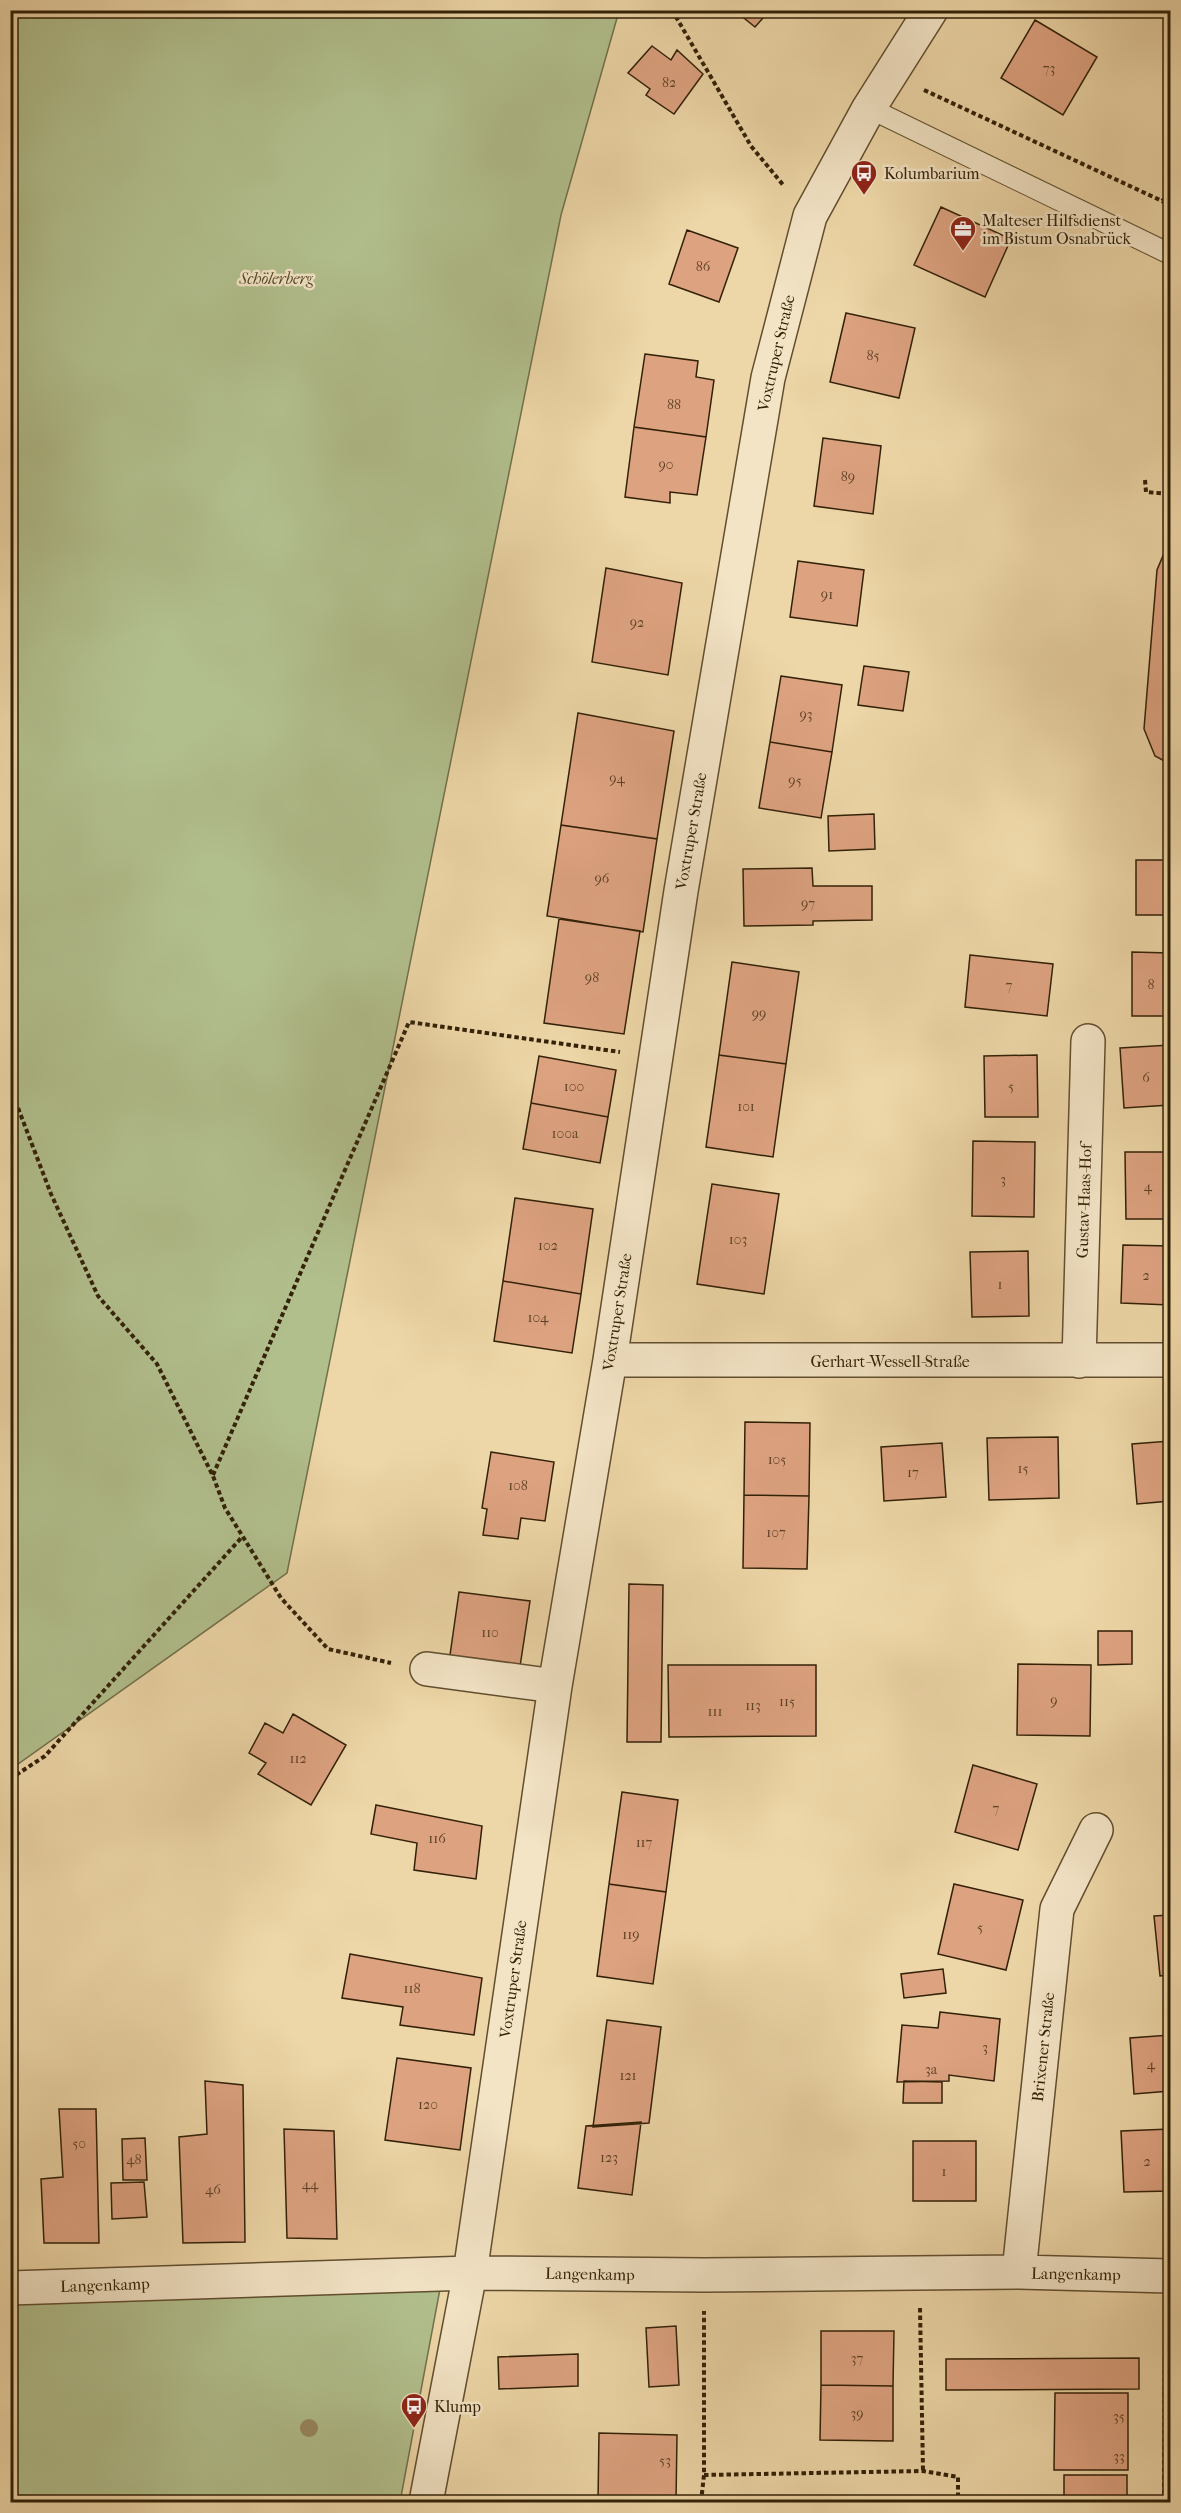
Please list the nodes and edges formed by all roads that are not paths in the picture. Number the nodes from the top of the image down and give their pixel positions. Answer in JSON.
{"nodes":[{"id":1,"x":931,"y":10,"type":"edge"},
{"id":2,"x":869,"y":108,"type":"junction"},
{"id":3,"x":1170,"y":254,"type":"edge"},
{"id":4,"x":1088,"y":1041,"type":"dead end"},
{"id":5,"x":610,"y":1360,"type":"junction"},
{"id":6,"x":1170,"y":1360,"type":"edge"},
{"id":7,"x":1079,"y":1361,"type":"junction"},
{"id":8,"x":427,"y":1668,"type":"road end"},
{"id":9,"x":555,"y":1686,"type":"junction"},
{"id":10,"x":1096,"y":1830,"type":"dead end"},
{"id":11,"x":1019,"y":2272,"type":"junction"},
{"id":12,"x":470,"y":2273,"type":"junction"},
{"id":13,"x":1168,"y":2276,"type":"edge"},
{"id":14,"x":10,"y":2288,"type":"edge"},
{"id":15,"x":426,"y":2502,"type":"edge"}],
"edges":[{"from":1,"to":2,"type":"street","name":"Voxtruper Straße"},
{"from":2,"to":3,"type":"lane"},
{"from":2,"to":5,"type":"street","name":"Voxtruper Straße"},
{"from":4,"to":7,"type":"street","name":"Gustav-Haas-Hof"},
{"from":5,"to":7,"type":"street","name":"Gerhart-Wessell-Straße"},
{"from":5,"to":9,"type":"street","name":"Voxtruper Straße"},
{"from":6,"to":7,"type":"street","name":"Gerhart-Wessell-Straße"},
{"from":8,"to":9,"type":"street"},
{"from":9,"to":12,"type":"street","name":"Voxtruper Straße"},
{"from":10,"to":11,"type":"street","name":"Brixener Straße"},
{"from":11,"to":12,"type":"street","name":"Langenkamp"},
{"from":11,"to":13,"type":"street","name":"Langenkamp"},
{"from":12,"to":14,"type":"street","name":"Langenkamp"},
{"from":12,"to":15,"type":"street","name":"Voxtruper Straße"}]}
